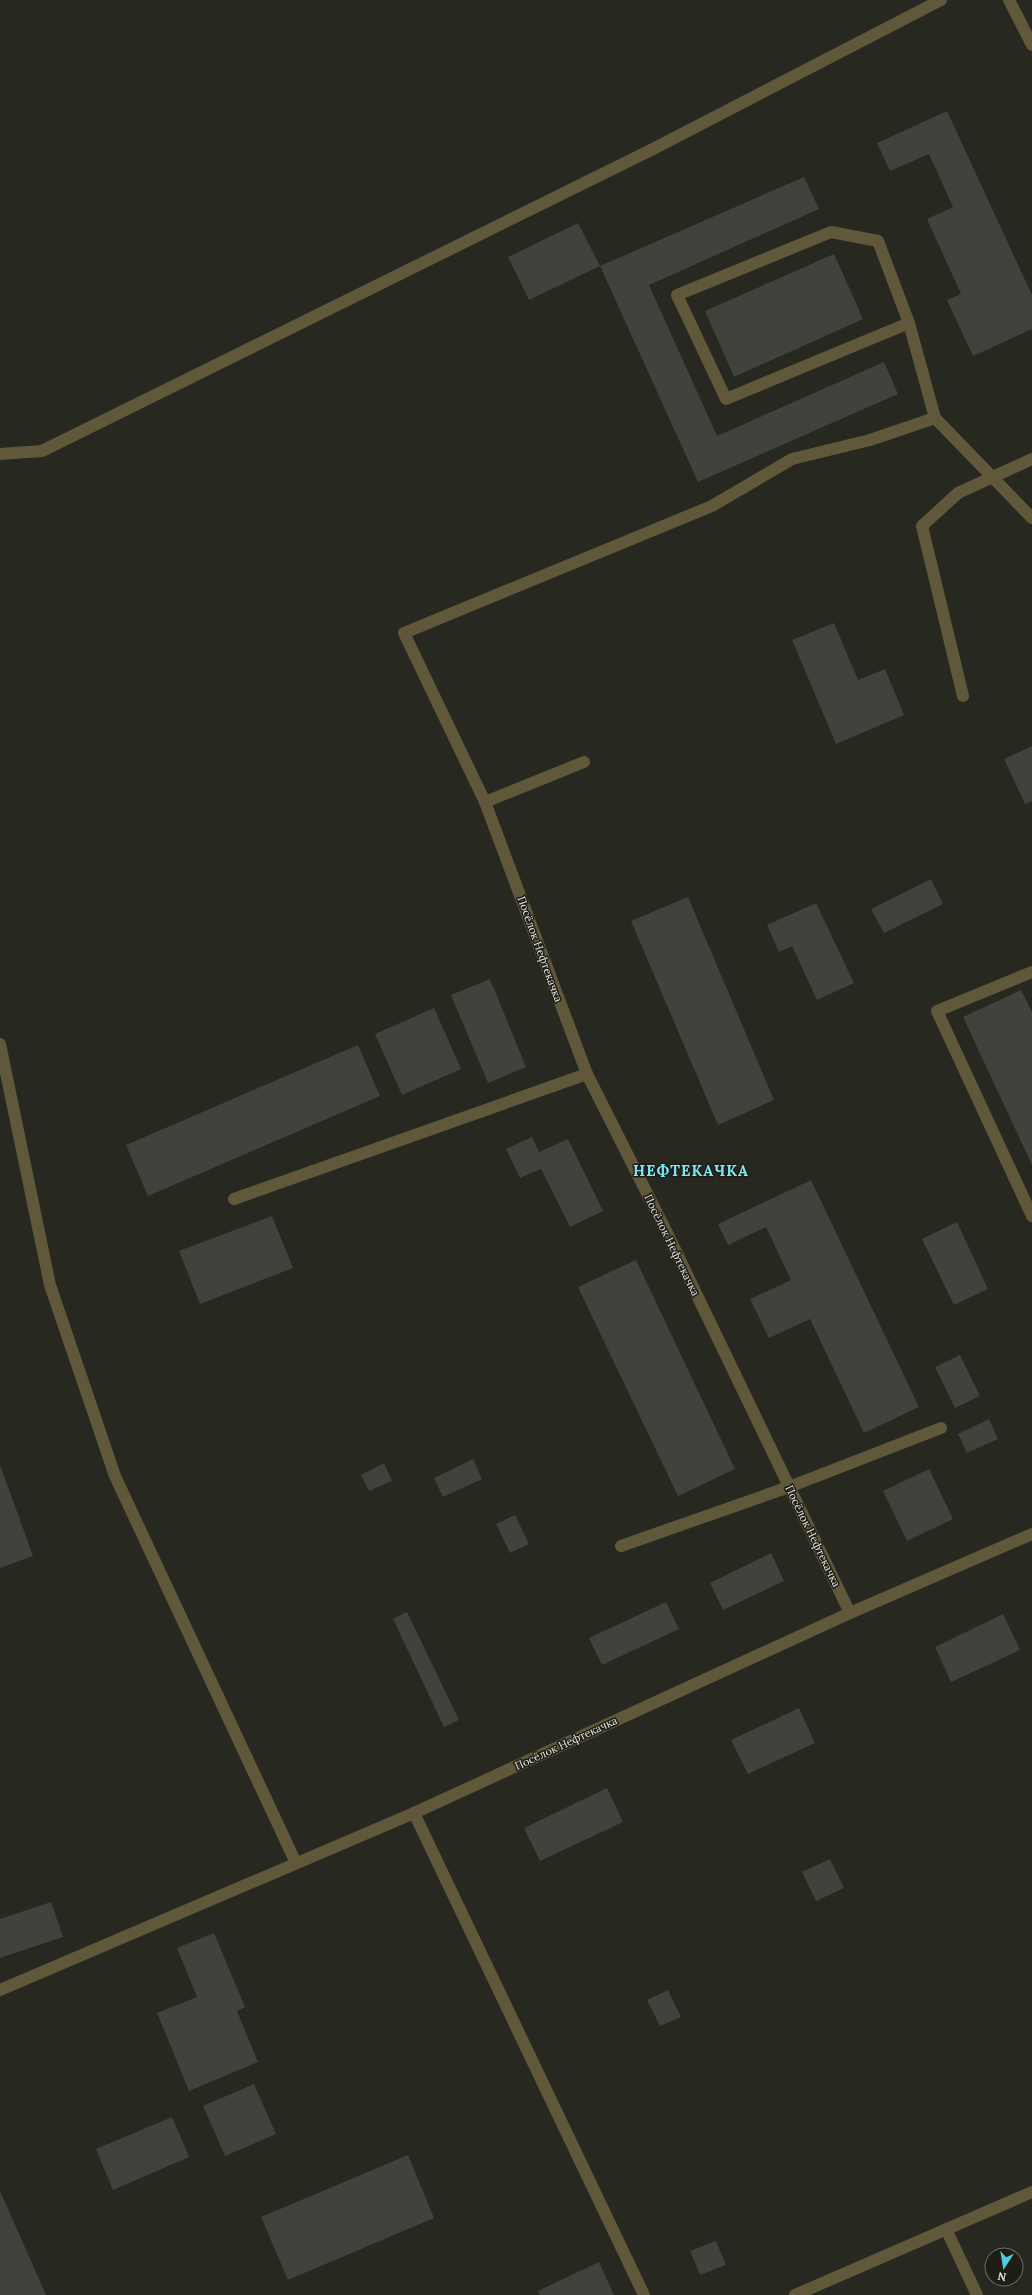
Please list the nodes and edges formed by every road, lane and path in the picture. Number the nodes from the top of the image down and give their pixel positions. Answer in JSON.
{"nodes":[{"id":1,"x":941,"y":0,"type":"edge"},
{"id":2,"x":1009,"y":0,"type":"edge"},
{"id":3,"x":1032,"y":45,"type":"edge"},
{"id":4,"x":909,"y":323,"type":"junction"},
{"id":5,"x":935,"y":418,"type":"junction"},
{"id":6,"x":0,"y":454,"type":"edge"},
{"id":7,"x":1032,"y":459,"type":"edge"},
{"id":8,"x":992,"y":477,"type":"junction"},
{"id":9,"x":1032,"y":518,"type":"edge"},
{"id":10,"x":963,"y":696,"type":"dead end"},
{"id":11,"x":584,"y":762,"type":"dead end"},
{"id":12,"x":485,"y":802,"type":"junction"},
{"id":13,"x":1032,"y":972,"type":"edge"},
{"id":14,"x":0,"y":1044,"type":"edge"},
{"id":15,"x":587,"y":1074,"type":"junction"},
{"id":16,"x":234,"y":1199,"type":"dead end"},
{"id":17,"x":1032,"y":1216,"type":"edge"},
{"id":18,"x":941,"y":1428,"type":"dead end"},
{"id":19,"x":789,"y":1487,"type":"junction"},
{"id":20,"x":1032,"y":1534,"type":"edge"},
{"id":21,"x":621,"y":1546,"type":"dead end"},
{"id":22,"x":850,"y":1613,"type":"junction"},
{"id":23,"x":414,"y":1813,"type":"junction"},
{"id":24,"x":296,"y":1863,"type":"junction"},
{"id":25,"x":0,"y":1990,"type":"edge"},
{"id":26,"x":1032,"y":2192,"type":"edge"},
{"id":27,"x":946,"y":2229,"type":"junction"},
{"id":28,"x":644,"y":2295,"type":"edge"},
{"id":29,"x":795,"y":2295,"type":"edge"},
{"id":30,"x":977,"y":2295,"type":"edge"}],
"edges":[{"from":1,"to":6,"type":"street"},
{"from":2,"to":3,"type":"street"},
{"from":4,"to":4,"type":"street"},
{"from":4,"to":5,"type":"street"},
{"from":5,"to":8,"type":"street"},
{"from":5,"to":12,"type":"street","name":"Посёлок Нефтекачка"},
{"from":7,"to":8,"type":"street"},
{"from":8,"to":9,"type":"street"},
{"from":8,"to":10,"type":"street"},
{"from":11,"to":12,"type":"street"},
{"from":12,"to":15,"type":"street","name":"Посёлок Нефтекачка"},
{"from":13,"to":17,"type":"street"},
{"from":14,"to":24,"type":"street"},
{"from":15,"to":16,"type":"street"},
{"from":15,"to":19,"type":"street","name":"Посёлок Нефтекачка"},
{"from":18,"to":19,"type":"street"},
{"from":19,"to":21,"type":"street"},
{"from":19,"to":22,"type":"street","name":"Посёлок Нефтекачка"},
{"from":20,"to":22,"type":"street","name":"Посёлок Нефтекачка"},
{"from":22,"to":23,"type":"street","name":"Посёлок Нефтекачка"},
{"from":23,"to":24,"type":"street","name":"Посёлок Нефтекачка"},
{"from":23,"to":28,"type":"street"},
{"from":24,"to":25,"type":"street","name":"Посёлок Нефтекачка"},
{"from":26,"to":27,"type":"street"},
{"from":27,"to":29,"type":"street"},
{"from":27,"to":30,"type":"street"}]}
